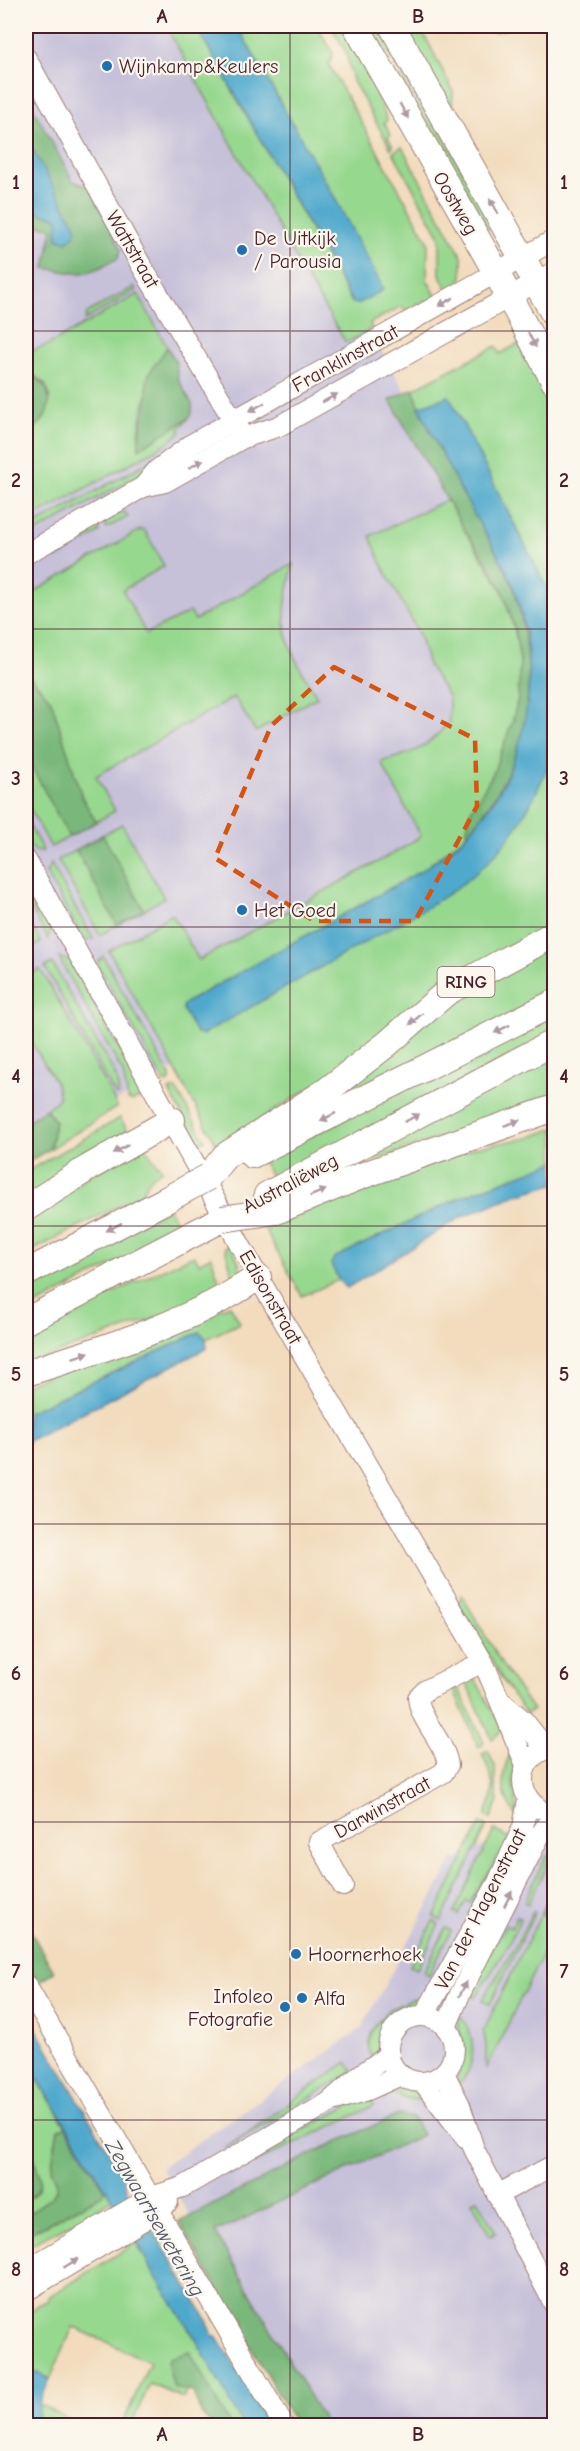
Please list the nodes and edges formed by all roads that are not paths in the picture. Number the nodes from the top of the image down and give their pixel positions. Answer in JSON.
{"nodes":[{"id":1,"x":356,"y":26,"type":"edge"},
{"id":2,"x":392,"y":26,"type":"edge"},
{"id":3,"x":26,"y":58,"type":"edge"},
{"id":4,"x":555,"y":240,"type":"edge"},
{"id":5,"x":522,"y":257,"type":"junction"},
{"id":6,"x":496,"y":272,"type":"junction"},
{"id":7,"x":546,"y":277,"type":"edge"},
{"id":8,"x":509,"y":298,"type":"junction"},
{"id":9,"x":555,"y":314,"type":"edge"},
{"id":10,"x":555,"y":381,"type":"edge"},
{"id":11,"x":238,"y":429,"type":"junction"},
{"id":12,"x":26,"y":554,"type":"edge"},
{"id":13,"x":26,"y":860,"type":"edge"},
{"id":14,"x":555,"y":934,"type":"edge"},
{"id":15,"x":555,"y":1003,"type":"edge"},
{"id":16,"x":555,"y":1042,"type":"edge"},
{"id":17,"x":555,"y":1108,"type":"edge"},
{"id":18,"x":172,"y":1120,"type":"junction"},
{"id":19,"x":243,"y":1152,"type":"junction"},
{"id":20,"x":272,"y":1203,"type":"junction"},
{"id":21,"x":26,"y":1208,"type":"edge"},
{"id":22,"x":26,"y":1273,"type":"edge"},
{"id":23,"x":258,"y":1277,"type":"junction"},
{"id":24,"x":26,"y":1322,"type":"edge"},
{"id":25,"x":26,"y":1373,"type":"edge"},
{"id":26,"x":483,"y":1662,"type":"junction"},
{"id":27,"x":502,"y":1702,"type":"junction"},
{"id":28,"x":550,"y":1748,"type":"edge"},
{"id":29,"x":526,"y":1765,"type":"junction"},
{"id":30,"x":528,"y":1800,"type":"junction"},
{"id":31,"x":555,"y":1814,"type":"edge"},
{"id":32,"x":343,"y":1886,"type":"dead end"},
{"id":33,"x":26,"y":1985,"type":"edge"},
{"id":34,"x":424,"y":2016,"type":"junction"},
{"id":35,"x":446,"y":2027,"type":"junction"},
{"id":36,"x":389,"y":2055,"type":"junction"},
{"id":37,"x":444,"y":2073,"type":"junction"},
{"id":38,"x":401,"y":2075,"type":"junction"},
{"id":39,"x":423,"y":2082,"type":"junction"},
{"id":40,"x":328,"y":2103,"type":"junction"},
{"id":41,"x":474,"y":2149,"type":"junction"},
{"id":42,"x":555,"y":2165,"type":"edge"},
{"id":43,"x":497,"y":2195,"type":"junction"},
{"id":44,"x":151,"y":2206,"type":"junction"},
{"id":45,"x":112,"y":2229,"type":"junction"},
{"id":46,"x":26,"y":2270,"type":"edge"},
{"id":47,"x":26,"y":2290,"type":"edge"},
{"id":48,"x":555,"y":2304,"type":"edge"},
{"id":49,"x":284,"y":2426,"type":"edge"}],
"edges":[{"from":1,"to":6,"type":"main road","name":"Oostweg","one_way":true},
{"from":5,"to":2,"type":"main road","name":"Oostweg","one_way":true},
{"from":3,"to":11,"type":"street","name":"Wattstraat"},
{"from":4,"to":5,"type":"street","name":"Franklinstraat"},
{"from":5,"to":6,"type":"street","name":"Franklinstraat"},
{"from":5,"to":7,"type":"main road","name":"Oostweg"},
{"from":6,"to":8,"type":"main road","name":"Oostweg"},
{"from":6,"to":11,"type":"street","name":"Franklinstraat","one_way":true},
{"from":7,"to":8,"type":"street","name":"Franklinstraat"},
{"from":7,"to":9,"type":"main road","name":"Oostweg"},
{"from":8,"to":10,"type":"main road","name":"Oostweg","one_way":true},
{"from":11,"to":8,"type":"street","name":"Franklinstraat","one_way":true},
{"from":11,"to":12,"type":"street","name":"Franklinstraat"},
{"from":13,"to":18,"type":"street","name":"Edisonstraat"},
{"from":14,"to":19,"type":"main road","number":"RING","one_way":true},
{"from":15,"to":19,"type":"main road","name":"Australiëweg","one_way":true},
{"from":20,"to":16,"type":"main road","name":"Australiëweg","one_way":true},
{"from":20,"to":17,"type":"main road","one_way":true},
{"from":18,"to":21,"type":"main road","one_way":true},
{"from":18,"to":23,"type":"street","name":"Edisonstraat"},
{"from":19,"to":22,"type":"main road","name":"Australiëweg","one_way":true,"bridge":true},
{"from":20,"to":24,"type":"main road","name":"Australiëweg","bridge":true},
{"from":25,"to":23,"type":"main road","one_way":true},
{"from":23,"to":26,"type":"street","name":"Edisonstraat"},
{"from":26,"to":27,"type":"street","name":"Edisonstraat"},
{"from":26,"to":32,"type":"street","name":"Darwinstraat"},
{"from":27,"to":28,"type":"street","name":"Edisonstraat"},
{"from":27,"to":29,"type":"street","name":"Edisonstraat"},
{"from":28,"to":29,"type":"street"},
{"from":29,"to":30,"type":"street","name":"Van der Hagenstraat"},
{"from":30,"to":31,"type":"street"},
{"from":30,"to":34,"type":"street","name":"Van der Hagenstraat"},
{"from":35,"to":31,"type":"street","name":"Van der Hagenstraat","one_way":true},
{"from":33,"to":44,"type":"street"},
{"from":34,"to":35,"type":"street"},
{"from":34,"to":36,"type":"street"},
{"from":35,"to":37,"type":"street"},
{"from":36,"to":38,"type":"street"},
{"from":36,"to":40,"type":"street"},
{"from":37,"to":39,"type":"street"},
{"from":37,"to":41,"type":"street"},
{"from":38,"to":39,"type":"street"},
{"from":38,"to":40,"type":"street"},
{"from":39,"to":41,"type":"street"},
{"from":40,"to":44,"type":"street"},
{"from":41,"to":43,"type":"street"},
{"from":42,"to":43,"type":"street"},
{"from":43,"to":48,"type":"street"},
{"from":44,"to":45,"type":"street"},
{"from":44,"to":49,"type":"street"},
{"from":45,"to":46,"type":"street"},
{"from":47,"to":45,"type":"street","one_way":true}]}
